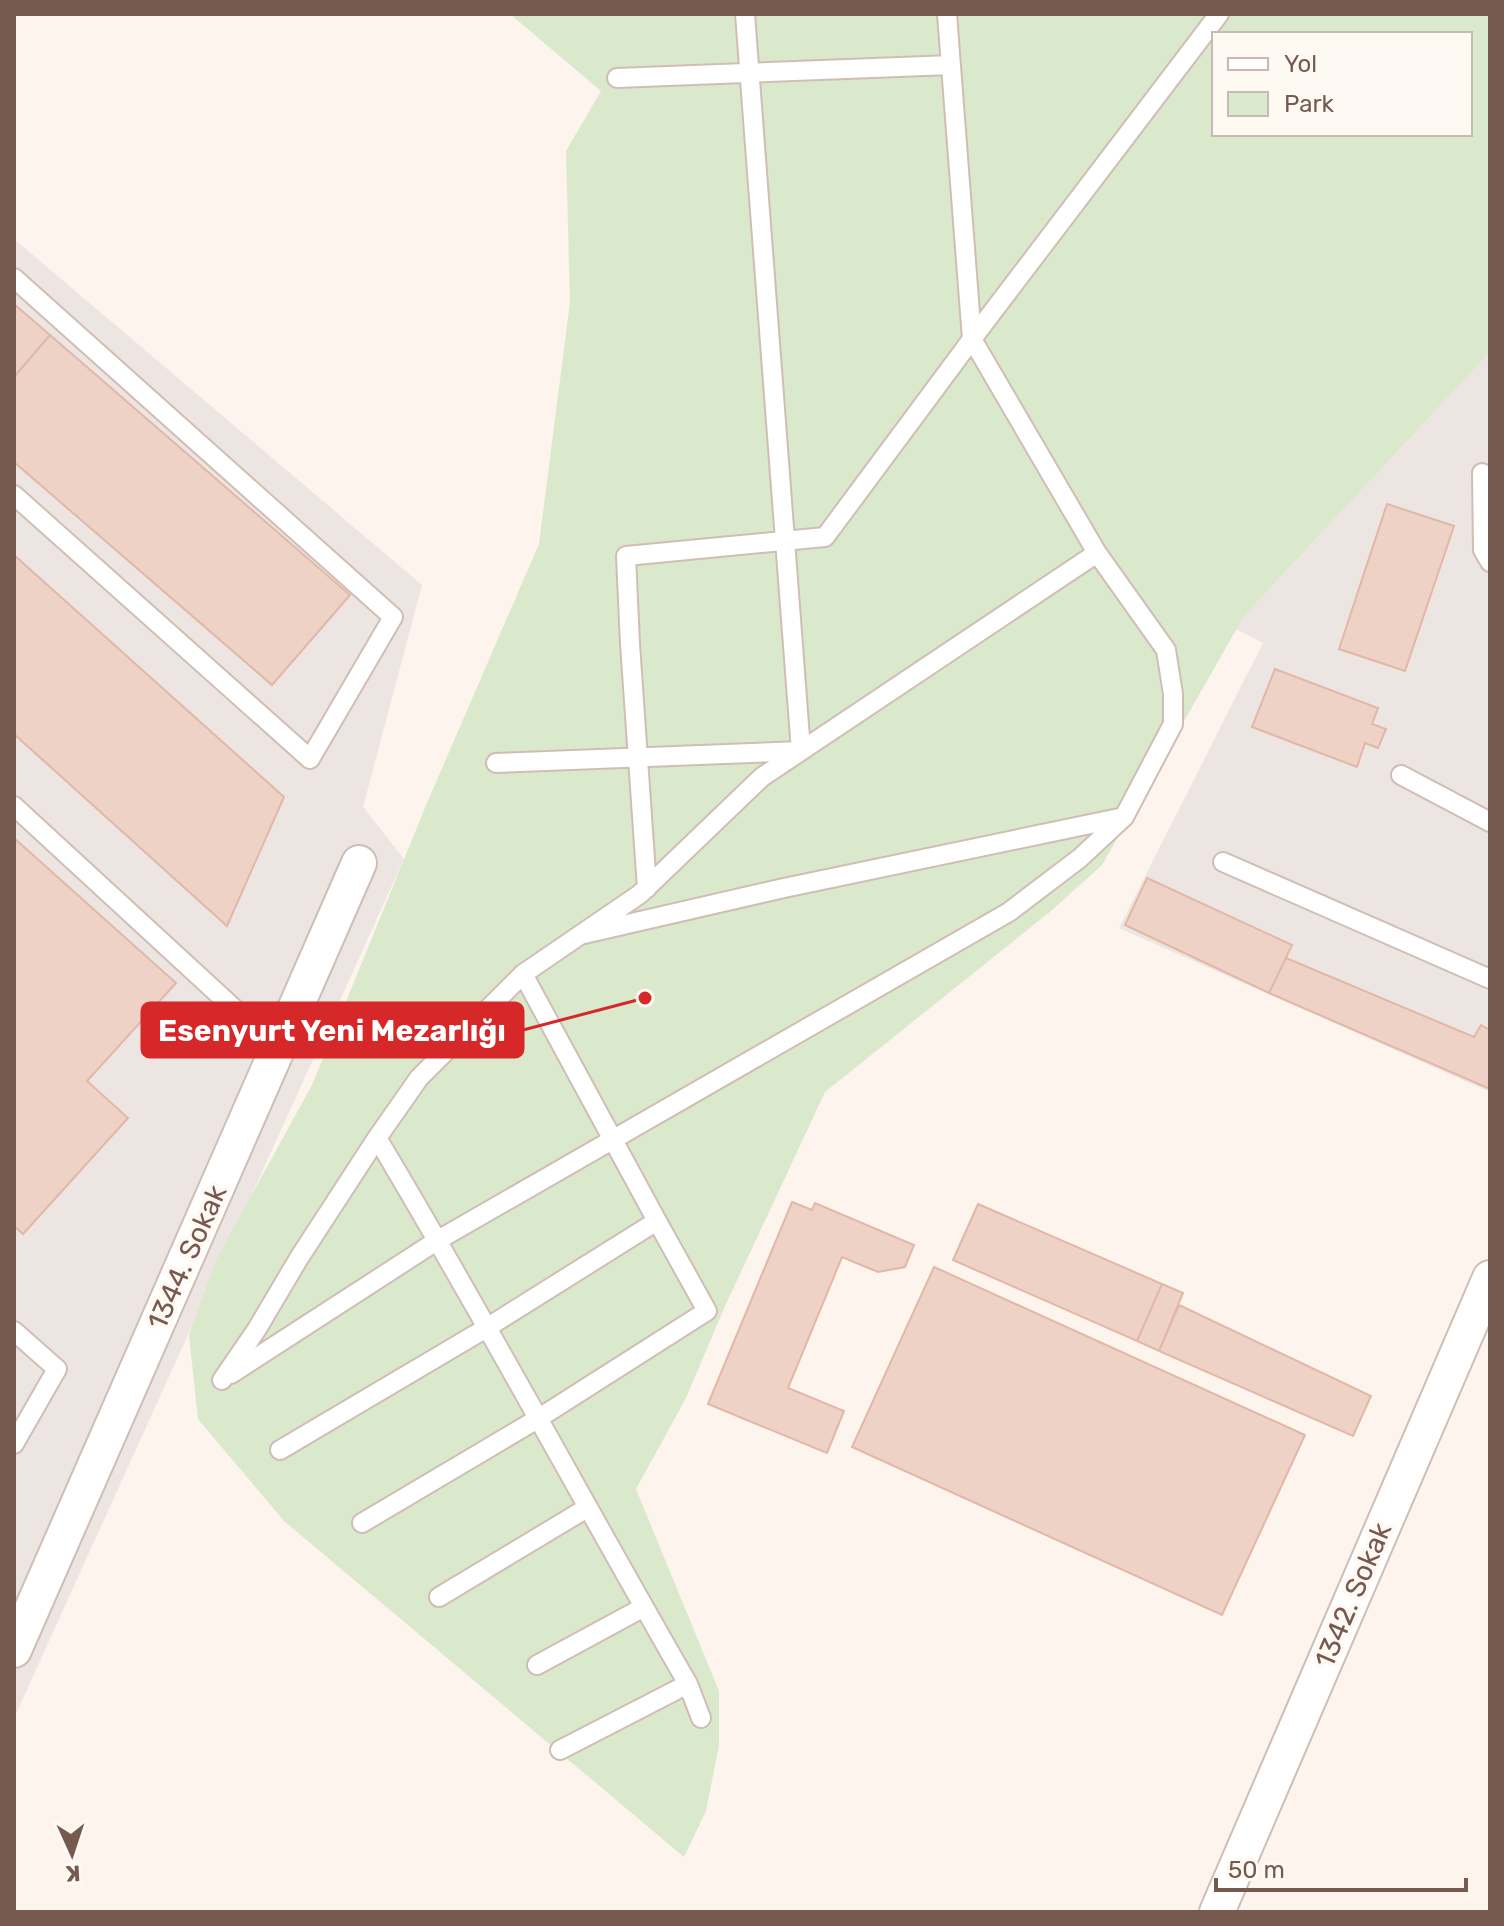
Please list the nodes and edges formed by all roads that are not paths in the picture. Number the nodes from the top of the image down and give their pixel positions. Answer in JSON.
{"nodes":[{"id":1,"x":745,"y":14,"type":"edge"},
{"id":2,"x":947,"y":14,"type":"edge"},
{"id":3,"x":1219,"y":14,"type":"edge"},
{"id":4,"x":951,"y":65,"type":"junction"},
{"id":5,"x":749,"y":73,"type":"junction"},
{"id":6,"x":617,"y":78,"type":"dead end"},
{"id":7,"x":14,"y":278,"type":"edge"},
{"id":8,"x":972,"y":339,"type":"junction"},
{"id":9,"x":1482,"y":473,"type":"dead end"},
{"id":10,"x":14,"y":495,"type":"edge"},
{"id":11,"x":785,"y":541,"type":"junction"},
{"id":12,"x":1097,"y":553,"type":"junction"},
{"id":13,"x":1490,"y":562,"type":"edge"},
{"id":14,"x":801,"y":751,"type":"junction"},
{"id":15,"x":638,"y":758,"type":"junction"},
{"id":16,"x":496,"y":763,"type":"dead end"},
{"id":17,"x":1401,"y":775,"type":"dead end"},
{"id":18,"x":14,"y":806,"type":"edge"},
{"id":19,"x":1124,"y":817,"type":"junction"},
{"id":20,"x":1490,"y":822,"type":"edge"},
{"id":21,"x":1223,"y":862,"type":"dead end"},
{"id":22,"x":359,"y":863,"type":"dead end"},
{"id":23,"x":647,"y":888,"type":"junction"},
{"id":24,"x":584,"y":934,"type":"junction"},
{"id":25,"x":523,"y":974,"type":"junction"},
{"id":26,"x":1490,"y":979,"type":"edge"},
{"id":27,"x":278,"y":1049,"type":"junction"},
{"id":28,"x":377,"y":1138,"type":"junction"},
{"id":29,"x":613,"y":1140,"type":"junction"},
{"id":30,"x":657,"y":1221,"type":"junction"},
{"id":31,"x":438,"y":1240,"type":"junction"},
{"id":32,"x":1490,"y":1278,"type":"edge"},
{"id":33,"x":488,"y":1327,"type":"junction"},
{"id":34,"x":14,"y":1331,"type":"edge"},
{"id":35,"x":539,"y":1418,"type":"junction"},
{"id":36,"x":14,"y":1444,"type":"edge"},
{"id":37,"x":280,"y":1450,"type":"dead end"},
{"id":38,"x":587,"y":1508,"type":"junction"},
{"id":39,"x":362,"y":1523,"type":"dead end"},
{"id":40,"x":439,"y":1597,"type":"dead end"},
{"id":41,"x":644,"y":1607,"type":"junction"},
{"id":42,"x":14,"y":1650,"type":"edge"},
{"id":43,"x":537,"y":1665,"type":"dead end"},
{"id":44,"x":688,"y":1684,"type":"junction"},
{"id":45,"x":701,"y":1718,"type":"dead end"},
{"id":46,"x":560,"y":1750,"type":"dead end"},
{"id":47,"x":1217,"y":1912,"type":"edge"}],
"edges":[{"from":1,"to":5,"type":"lane"},
{"from":2,"to":4,"type":"lane"},
{"from":3,"to":8,"type":"lane"},
{"from":4,"to":5,"type":"lane"},
{"from":4,"to":8,"type":"lane"},
{"from":5,"to":6,"type":"lane"},
{"from":5,"to":11,"type":"lane"},
{"from":7,"to":10,"type":"lane"},
{"from":8,"to":11,"type":"lane"},
{"from":8,"to":12,"type":"lane"},
{"from":9,"to":13,"type":"lane"},
{"from":11,"to":14,"type":"lane"},
{"from":11,"to":15,"type":"lane"},
{"from":12,"to":14,"type":"lane"},
{"from":12,"to":19,"type":"lane"},
{"from":14,"to":15,"type":"lane"},
{"from":14,"to":23,"type":"lane"},
{"from":15,"to":16,"type":"lane"},
{"from":15,"to":23,"type":"lane"},
{"from":17,"to":20,"type":"lane"},
{"from":18,"to":27,"type":"lane"},
{"from":19,"to":24,"type":"lane"},
{"from":19,"to":29,"type":"lane"},
{"from":21,"to":26,"type":"lane"},
{"from":22,"to":27,"type":"street","name":"1344. Sokak"},
{"from":23,"to":24,"type":"lane"},
{"from":24,"to":25,"type":"lane"},
{"from":25,"to":28,"type":"lane"},
{"from":25,"to":29,"type":"lane"},
{"from":27,"to":42,"type":"street","name":"1344. Sokak"},
{"from":28,"to":31,"type":"lane"},
{"from":28,"to":31,"type":"lane"},
{"from":29,"to":30,"type":"lane"},
{"from":29,"to":31,"type":"lane"},
{"from":30,"to":33,"type":"lane"},
{"from":30,"to":35,"type":"lane"},
{"from":31,"to":33,"type":"lane"},
{"from":32,"to":47,"type":"street","name":"1342. Sokak"},
{"from":33,"to":35,"type":"lane"},
{"from":33,"to":37,"type":"lane"},
{"from":34,"to":36,"type":"lane"},
{"from":35,"to":38,"type":"lane"},
{"from":35,"to":39,"type":"lane"},
{"from":38,"to":40,"type":"lane"},
{"from":38,"to":41,"type":"lane"},
{"from":41,"to":43,"type":"lane"},
{"from":41,"to":44,"type":"lane"},
{"from":44,"to":45,"type":"lane"},
{"from":44,"to":46,"type":"lane"}]}
